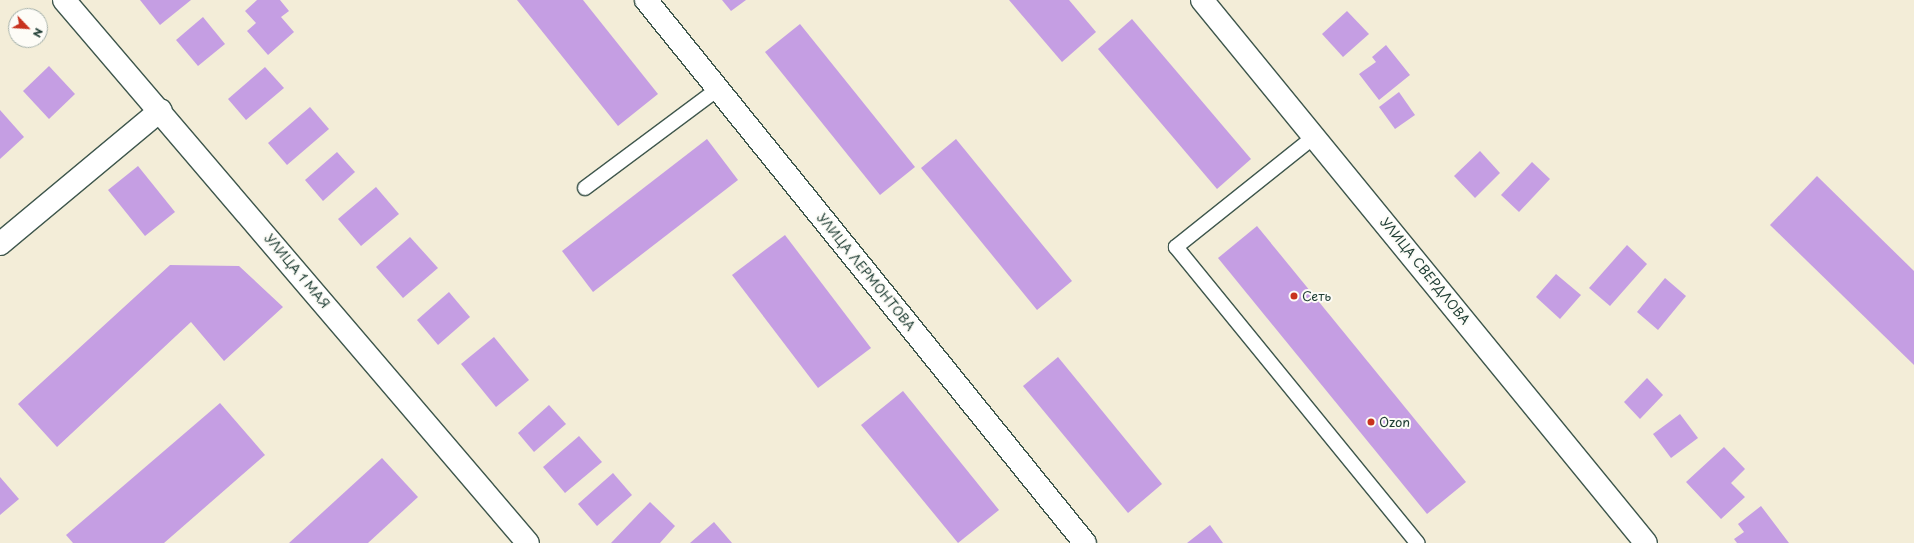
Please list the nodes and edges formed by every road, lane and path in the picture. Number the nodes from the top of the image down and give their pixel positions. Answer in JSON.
{"nodes":[{"id":1,"x":64,"y":0,"type":"edge"},
{"id":2,"x":646,"y":0,"type":"edge"},
{"id":3,"x":1202,"y":0,"type":"edge"},
{"id":4,"x":718,"y":89,"type":"junction"},
{"id":5,"x":161,"y":110,"type":"junction"},
{"id":6,"x":1315,"y":136,"type":"junction"},
{"id":7,"x":585,"y":188,"type":"dead end"},
{"id":8,"x":0,"y":244,"type":"edge"},
{"id":9,"x":528,"y":543,"type":"edge"},
{"id":10,"x":1085,"y":543,"type":"edge"},
{"id":11,"x":1417,"y":543,"type":"edge"},
{"id":12,"x":1646,"y":543,"type":"edge"}],
"edges":[{"from":1,"to":5,"type":"street","name":"УЛИЦА 1 МАЯ"},
{"from":2,"to":4,"type":"street","name":"УЛИЦА ЛЕРМОНТОВА"},
{"from":3,"to":6,"type":"street","name":"УЛИЦА СВЕРДЛОВА"},
{"from":4,"to":7,"type":"lane"},
{"from":4,"to":10,"type":"street","name":"УЛИЦА ЛЕРМОНТОВА"},
{"from":5,"to":8,"type":"street"},
{"from":5,"to":9,"type":"street","name":"УЛИЦА 1 МАЯ"},
{"from":6,"to":11,"type":"lane"},
{"from":6,"to":12,"type":"street","name":"УЛИЦА СВЕРДЛОВА"}]}
